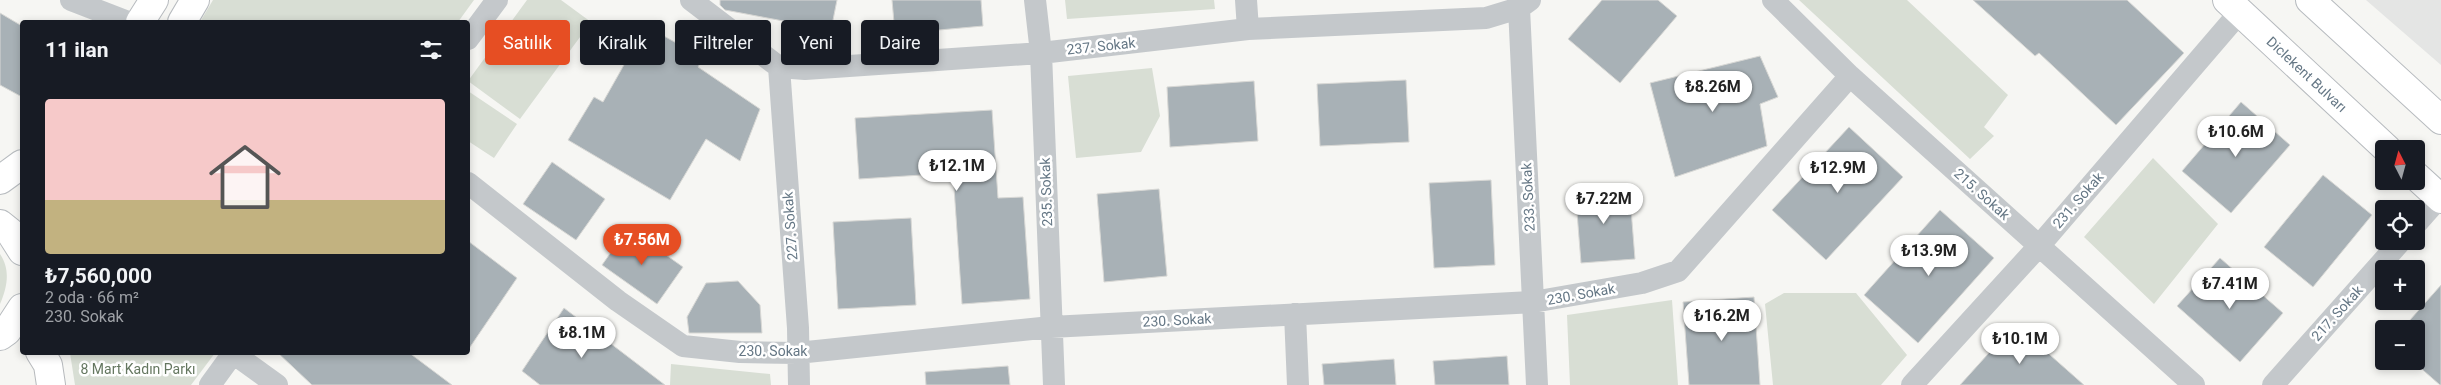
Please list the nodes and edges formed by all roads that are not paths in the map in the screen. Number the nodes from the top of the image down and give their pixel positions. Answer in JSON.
{"nodes":[{"id":1,"x":71,"y":0,"type":"edge"},
{"id":2,"x":154,"y":0,"type":"edge"},
{"id":3,"x":195,"y":0,"type":"edge"},
{"id":4,"x":497,"y":0,"type":"edge"},
{"id":5,"x":691,"y":0,"type":"edge"},
{"id":6,"x":1035,"y":0,"type":"edge"},
{"id":7,"x":1246,"y":0,"type":"edge"},
{"id":8,"x":1773,"y":0,"type":"edge"},
{"id":9,"x":2310,"y":0,"type":"edge"},
{"id":10,"x":1524,"y":4,"type":"edge"},
{"id":11,"x":2234,"y":6,"type":"edge"},
{"id":12,"x":123,"y":20,"type":"edge"},
{"id":13,"x":141,"y":20,"type":"edge"},
{"id":14,"x":183,"y":20,"type":"edge"},
{"id":15,"x":1248,"y":29,"type":"junction"},
{"id":16,"x":470,"y":35,"type":"edge"},
{"id":17,"x":1040,"y":52,"type":"junction"},
{"id":18,"x":779,"y":67,"type":"junction"},
{"id":19,"x":1850,"y":76,"type":"junction"},
{"id":20,"x":2441,"y":120,"type":"edge"},
{"id":21,"x":2377,"y":140,"type":"edge"},
{"id":22,"x":20,"y":165,"type":"edge"},
{"id":23,"x":0,"y":180,"type":"edge"},
{"id":24,"x":470,"y":185,"type":"edge"},
{"id":25,"x":2425,"y":185,"type":"edge"},
{"id":26,"x":2440,"y":199,"type":"edge"},
{"id":27,"x":2425,"y":215,"type":"edge"},
{"id":28,"x":0,"y":224,"type":"edge"},
{"id":29,"x":2039,"y":246,"type":"junction"},
{"id":30,"x":20,"y":248,"type":"edge"},
{"id":31,"x":2393,"y":250,"type":"edge"},
{"id":32,"x":1533,"y":302,"type":"junction"},
{"id":33,"x":1295,"y":314,"type":"junction"},
{"id":34,"x":20,"y":317,"type":"edge"},
{"id":35,"x":1051,"y":327,"type":"junction"},
{"id":36,"x":0,"y":336,"type":"edge"},
{"id":37,"x":798,"y":353,"type":"junction"},
{"id":38,"x":42,"y":355,"type":"edge"},
{"id":39,"x":232,"y":355,"type":"edge"},
{"id":40,"x":236,"y":355,"type":"edge"},
{"id":41,"x":51,"y":385,"type":"edge"},
{"id":42,"x":210,"y":385,"type":"edge"},
{"id":43,"x":277,"y":385,"type":"edge"},
{"id":44,"x":799,"y":385,"type":"edge"},
{"id":45,"x":1054,"y":385,"type":"edge"},
{"id":46,"x":1298,"y":385,"type":"edge"},
{"id":47,"x":1537,"y":385,"type":"edge"},
{"id":48,"x":1912,"y":385,"type":"edge"},
{"id":49,"x":2194,"y":385,"type":"edge"},
{"id":50,"x":2273,"y":385,"type":"edge"}],
"edges":[{"from":1,"to":12,"type":"street"},
{"from":2,"to":13,"type":"main road"},
{"from":3,"to":14,"type":"main road"},
{"from":4,"to":16,"type":"street"},
{"from":5,"to":18,"type":"street"},
{"from":6,"to":17,"type":"street","name":"235. Sokak"},
{"from":7,"to":15,"type":"street"},
{"from":8,"to":19,"type":"street","name":"215. Sokak"},
{"from":9,"to":20,"type":"main road"},
{"from":10,"to":15,"type":"street","name":"237. Sokak"},
{"from":10,"to":32,"type":"street","name":"233. Sokak"},
{"from":11,"to":21,"type":"main road","name":"Diclekent Bulvarı"},
{"from":11,"to":29,"type":"street","name":"231. Sokak"},
{"from":15,"to":17,"type":"street","name":"237. Sokak"},
{"from":17,"to":18,"type":"street","name":"237. Sokak"},
{"from":17,"to":35,"type":"street","name":"235. Sokak"},
{"from":18,"to":37,"type":"street","name":"227. Sokak"},
{"from":19,"to":29,"type":"street","name":"215. Sokak"},
{"from":19,"to":32,"type":"street","name":"230. Sokak"},
{"from":22,"to":23,"type":"main road"},
{"from":24,"to":37,"type":"street","name":"230. Sokak"},
{"from":25,"to":26,"type":"main road"},
{"from":26,"to":27,"type":"street"},
{"from":28,"to":30,"type":"main road"},
{"from":29,"to":48,"type":"street","name":"231. Sokak"},
{"from":29,"to":49,"type":"street","name":"215. Sokak"},
{"from":31,"to":50,"type":"street","name":"217. Sokak"},
{"from":32,"to":33,"type":"street","name":"230. Sokak"},
{"from":32,"to":47,"type":"street","name":"233. Sokak"},
{"from":33,"to":35,"type":"street","name":"230. Sokak"},
{"from":33,"to":46,"type":"street"},
{"from":34,"to":36,"type":"main road"},
{"from":35,"to":37,"type":"street","name":"230. Sokak"},
{"from":35,"to":45,"type":"street","name":"235. Sokak"},
{"from":37,"to":44,"type":"street","name":"227. Sokak"},
{"from":38,"to":41,"type":"main road"},
{"from":39,"to":42,"type":"street"},
{"from":40,"to":43,"type":"street"}]}
